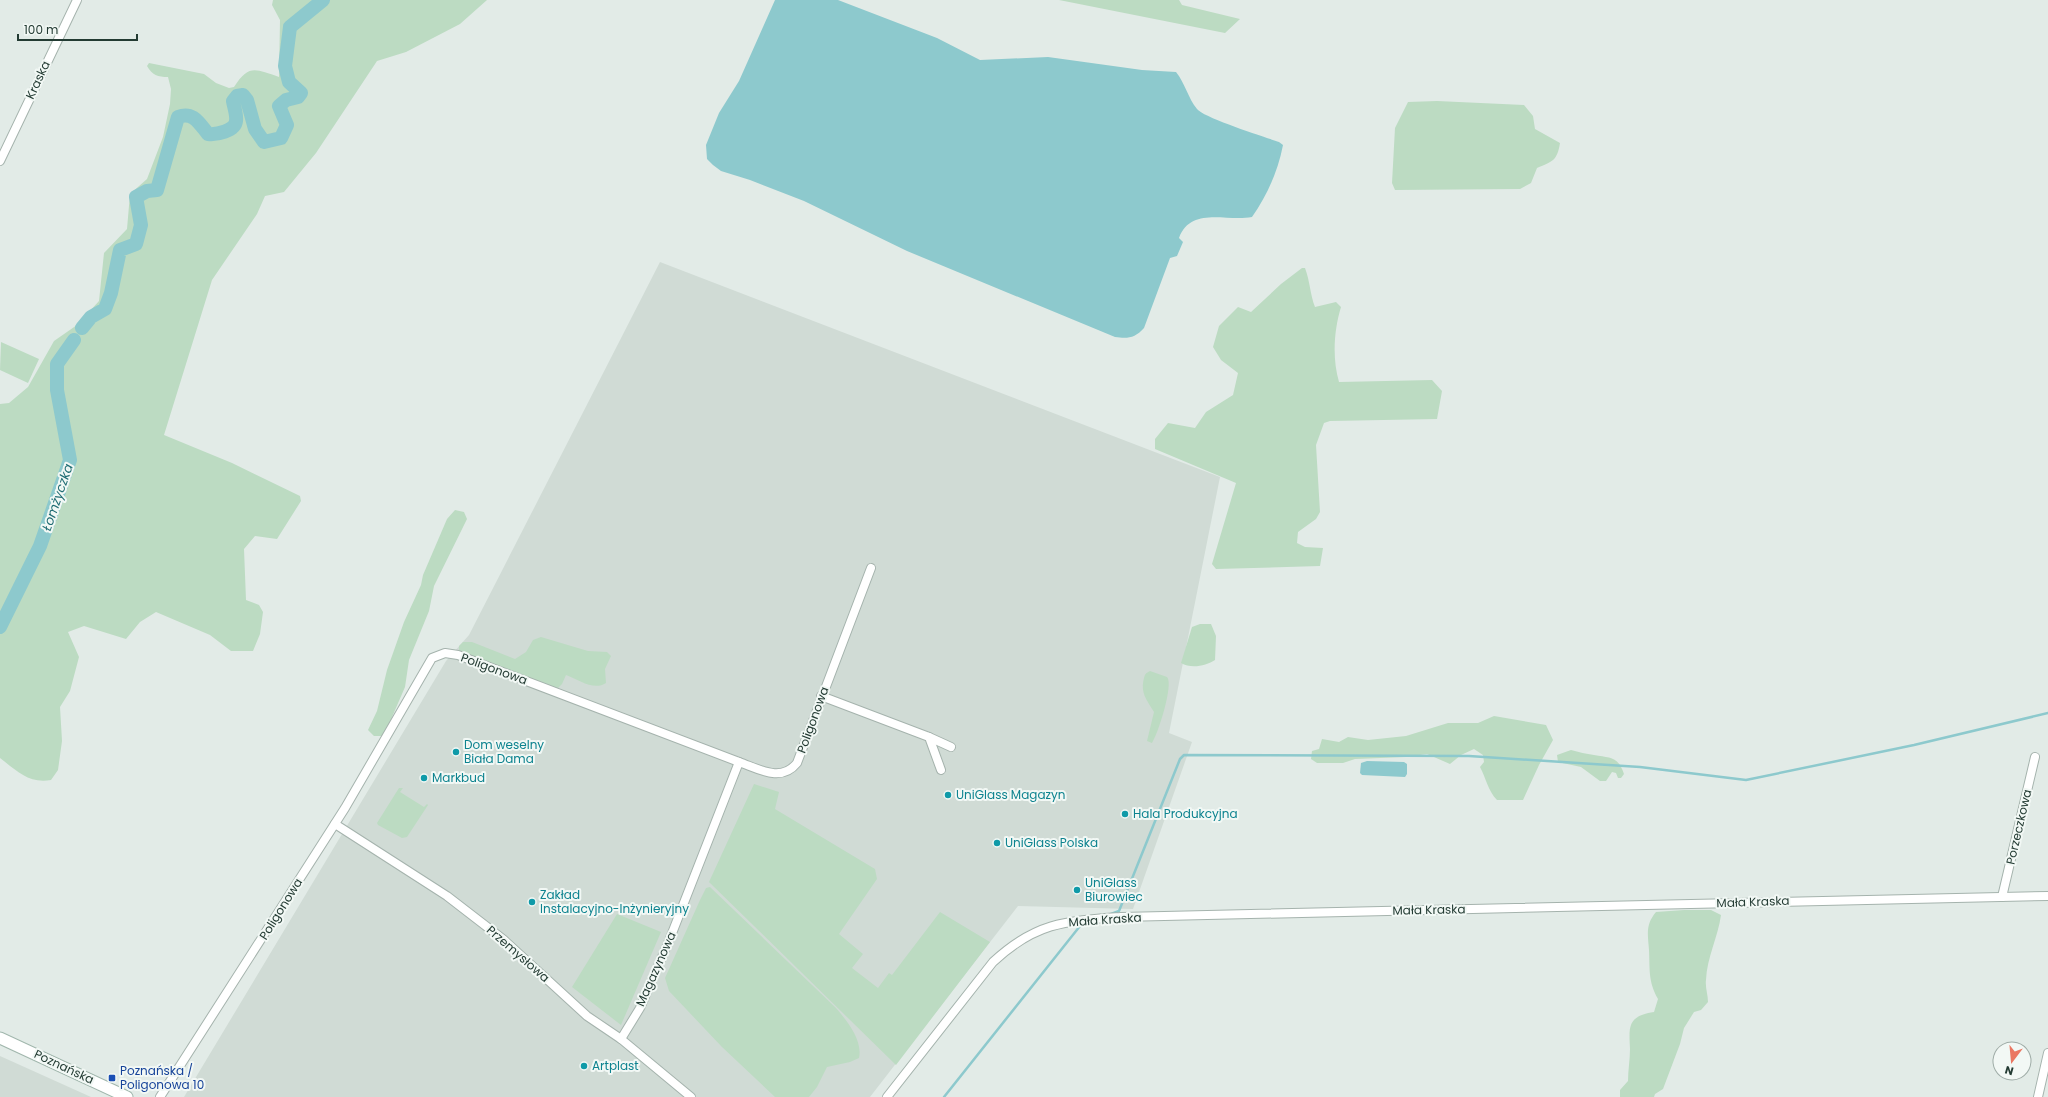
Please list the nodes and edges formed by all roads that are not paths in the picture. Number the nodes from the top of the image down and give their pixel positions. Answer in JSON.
{"nodes":[{"id":1,"x":77,"y":0,"type":"edge"},
{"id":2,"x":0,"y":160,"type":"edge"},
{"id":3,"x":871,"y":568,"type":"dead end"},
{"id":4,"x":821,"y":696,"type":"junction"},
{"id":5,"x":929,"y":737,"type":"junction"},
{"id":6,"x":951,"y":746,"type":"dead end"},
{"id":7,"x":2035,"y":757,"type":"dead end"},
{"id":8,"x":740,"y":762,"type":"junction"},
{"id":9,"x":942,"y":770,"type":"dead end"},
{"id":10,"x":335,"y":824,"type":"junction"},
{"id":11,"x":2048,"y":896,"type":"edge"},
{"id":12,"x":2002,"y":897,"type":"junction"},
{"id":13,"x":0,"y":1038,"type":"edge"},
{"id":14,"x":621,"y":1039,"type":"junction"},
{"id":15,"x":2048,"y":1053,"type":"edge"},
{"id":16,"x":127,"y":1097,"type":"edge"},
{"id":17,"x":160,"y":1097,"type":"edge"},
{"id":18,"x":691,"y":1097,"type":"edge"},
{"id":19,"x":887,"y":1097,"type":"edge"},
{"id":20,"x":2038,"y":1097,"type":"edge"}],
"edges":[{"from":1,"to":2,"type":"street","name":"Kraska"},
{"from":3,"to":4,"type":"street","name":"Poligonowa"},
{"from":4,"to":5,"type":"street"},
{"from":4,"to":8,"type":"street","name":"Poligonowa"},
{"from":5,"to":6,"type":"street"},
{"from":5,"to":9,"type":"street"},
{"from":7,"to":12,"type":"street","name":"Porzeczkowa"},
{"from":8,"to":10,"type":"street","name":"Poligonowa"},
{"from":8,"to":14,"type":"street","name":"Magazynowa"},
{"from":10,"to":14,"type":"street","name":"Przemysłowa"},
{"from":10,"to":17,"type":"street","name":"Poligonowa"},
{"from":11,"to":12,"type":"street","name":"Mała Kraska"},
{"from":12,"to":19,"type":"street","name":"Mała Kraska"},
{"from":13,"to":16,"type":"main road","name":"Poznańska"},
{"from":14,"to":18,"type":"street","name":"Przemysłowa"},
{"from":15,"to":20,"type":"street"}]}
